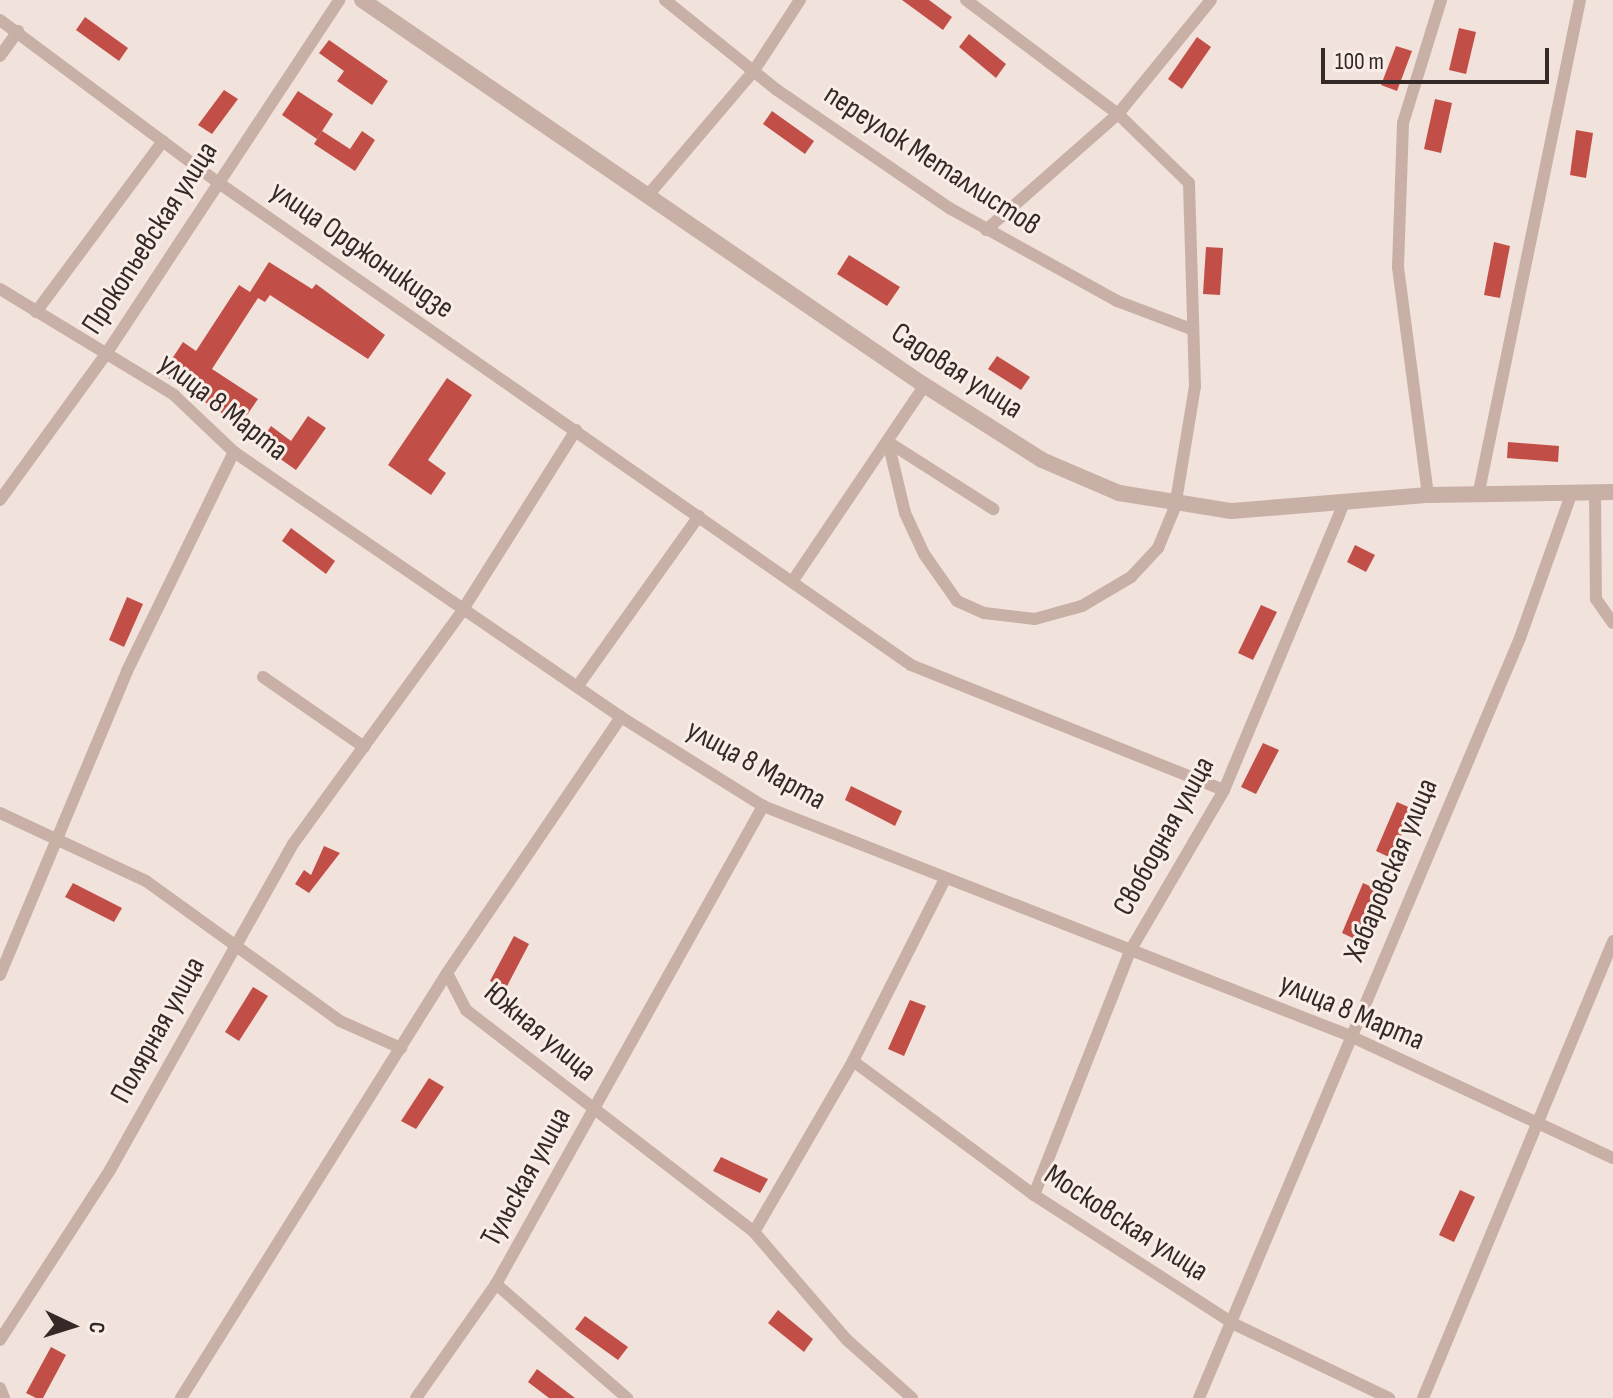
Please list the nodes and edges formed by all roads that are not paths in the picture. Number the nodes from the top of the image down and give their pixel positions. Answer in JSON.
{"nodes":[{"id":1,"x":339,"y":0,"type":"edge"},
{"id":2,"x":665,"y":0,"type":"edge"},
{"id":3,"x":800,"y":0,"type":"edge"},
{"id":4,"x":966,"y":0,"type":"edge"},
{"id":5,"x":1211,"y":0,"type":"edge"},
{"id":6,"x":1441,"y":0,"type":"edge"},
{"id":7,"x":1580,"y":0,"type":"edge"},
{"id":8,"x":372,"y":3,"type":"edge"},
{"id":9,"x":0,"y":20,"type":"edge"},
{"id":10,"x":18,"y":31,"type":"junction"},
{"id":11,"x":0,"y":56,"type":"edge"},
{"id":12,"x":753,"y":72,"type":"junction"},
{"id":13,"x":1118,"y":114,"type":"junction"},
{"id":14,"x":163,"y":141,"type":"junction"},
{"id":15,"x":216,"y":181,"type":"junction"},
{"id":16,"x":649,"y":194,"type":"junction"},
{"id":17,"x":986,"y":230,"type":"junction"},
{"id":18,"x":0,"y":289,"type":"edge"},
{"id":19,"x":36,"y":312,"type":"junction"},
{"id":20,"x":1191,"y":329,"type":"junction"},
{"id":21,"x":106,"y":354,"type":"junction"},
{"id":22,"x":925,"y":385,"type":"junction"},
{"id":23,"x":576,"y":430,"type":"junction"},
{"id":24,"x":888,"y":442,"type":"junction"},
{"id":25,"x":234,"y":452,"type":"junction"},
{"id":26,"x":1595,"y":491,"type":"junction"},
{"id":27,"x":1613,"y":492,"type":"edge"},
{"id":28,"x":1428,"y":495,"type":"junction"},
{"id":29,"x":1571,"y":495,"type":"junction"},
{"id":30,"x":1478,"y":496,"type":"junction"},
{"id":31,"x":0,"y":500,"type":"edge"},
{"id":32,"x":1344,"y":503,"type":"junction"},
{"id":33,"x":1175,"y":507,"type":"junction"},
{"id":34,"x":993,"y":509,"type":"dead end"},
{"id":35,"x":699,"y":516,"type":"junction"},
{"id":36,"x":792,"y":582,"type":"junction"},
{"id":37,"x":462,"y":611,"type":"junction"},
{"id":38,"x":1613,"y":623,"type":"edge"},
{"id":39,"x":263,"y":677,"type":"dead end"},
{"id":40,"x":577,"y":687,"type":"junction"},
{"id":41,"x":621,"y":717,"type":"junction"},
{"id":42,"x":364,"y":747,"type":"junction"},
{"id":43,"x":1224,"y":790,"type":"junction"},
{"id":44,"x":763,"y":806,"type":"junction"},
{"id":45,"x":0,"y":813,"type":"edge"},
{"id":46,"x":61,"y":841,"type":"junction"},
{"id":47,"x":944,"y":881,"type":"junction"},
{"id":48,"x":1613,"y":941,"type":"edge"},
{"id":49,"x":235,"y":946,"type":"junction"},
{"id":50,"x":1130,"y":951,"type":"junction"},
{"id":51,"x":447,"y":973,"type":"junction"},
{"id":52,"x":0,"y":975,"type":"edge"},
{"id":53,"x":1348,"y":1035,"type":"junction"},
{"id":54,"x":401,"y":1048,"type":"junction"},
{"id":55,"x":853,"y":1061,"type":"junction"},
{"id":56,"x":592,"y":1109,"type":"junction"},
{"id":57,"x":1538,"y":1124,"type":"junction"},
{"id":58,"x":1613,"y":1158,"type":"edge"},
{"id":59,"x":1034,"y":1195,"type":"junction"},
{"id":60,"x":754,"y":1232,"type":"junction"},
{"id":61,"x":496,"y":1284,"type":"junction"},
{"id":62,"x":1234,"y":1324,"type":"junction"},
{"id":63,"x":0,"y":1340,"type":"edge"},
{"id":64,"x":0,"y":1388,"type":"edge"},
{"id":65,"x":4,"y":1398,"type":"edge"},
{"id":66,"x":181,"y":1398,"type":"edge"},
{"id":67,"x":416,"y":1398,"type":"edge"},
{"id":68,"x":627,"y":1398,"type":"edge"},
{"id":69,"x":912,"y":1398,"type":"edge"},
{"id":70,"x":1199,"y":1398,"type":"edge"},
{"id":71,"x":1389,"y":1398,"type":"edge"},
{"id":72,"x":1423,"y":1398,"type":"edge"}],
"edges":[{"from":1,"to":15,"type":"street","name":"Прокопьевская улица"},
{"from":2,"to":12,"type":"street","name":"переулок Металлистов"},
{"from":3,"to":12,"type":"street"},
{"from":4,"to":13,"type":"street"},
{"from":5,"to":13,"type":"street"},
{"from":6,"to":28,"type":"street"},
{"from":7,"to":30,"type":"street"},
{"from":8,"to":16,"type":"street","name":"Садовая улица"},
{"from":9,"to":10,"type":"street","name":"улица Орджоникидзе"},
{"from":10,"to":11,"type":"street"},
{"from":10,"to":14,"type":"street","name":"улица Орджоникидзе"},
{"from":12,"to":16,"type":"street"},
{"from":12,"to":17,"type":"street","name":"переулок Металлистов"},
{"from":13,"to":17,"type":"street"},
{"from":13,"to":20,"type":"street"},
{"from":14,"to":15,"type":"street","name":"улица Орджоникидзе"},
{"from":14,"to":19,"type":"street"},
{"from":15,"to":21,"type":"street","name":"Прокопьевская улица"},
{"from":15,"to":23,"type":"street","name":"улица Орджоникидзе"},
{"from":16,"to":22,"type":"street","name":"Садовая улица"},
{"from":17,"to":20,"type":"street","name":"переулок Металлистов"},
{"from":18,"to":19,"type":"street","name":"улица 8 Марта"},
{"from":19,"to":21,"type":"street","name":"улица 8 Марта"},
{"from":20,"to":33,"type":"street"},
{"from":21,"to":25,"type":"street","name":"улица 8 Марта"},
{"from":21,"to":31,"type":"street","name":"Прокопьевская улица"},
{"from":22,"to":24,"type":"street"},
{"from":22,"to":33,"type":"street","name":"Садовая улица"},
{"from":23,"to":35,"type":"street","name":"улица Орджоникидзе"},
{"from":23,"to":37,"type":"street","name":"Полярная улица"},
{"from":24,"to":33,"type":"street"},
{"from":24,"to":34,"type":"street"},
{"from":24,"to":36,"type":"street"},
{"from":25,"to":37,"type":"street","name":"улица 8 Марта"},
{"from":25,"to":46,"type":"street"},
{"from":26,"to":27,"type":"street","name":"Садовая улица"},
{"from":26,"to":29,"type":"street","name":"Садовая улица"},
{"from":26,"to":38,"type":"street"},
{"from":28,"to":30,"type":"street","name":"Садовая улица"},
{"from":28,"to":32,"type":"street","name":"Садовая улица"},
{"from":29,"to":30,"type":"street","name":"Садовая улица"},
{"from":29,"to":53,"type":"street","name":"Хабаровская улица"},
{"from":32,"to":33,"type":"street","name":"Садовая улица"},
{"from":32,"to":43,"type":"street","name":"Свободная улица"},
{"from":35,"to":36,"type":"street","name":"улица Орджоникидзе"},
{"from":35,"to":40,"type":"street"},
{"from":36,"to":43,"type":"street","name":"улица Орджоникидзе"},
{"from":37,"to":40,"type":"street","name":"улица 8 Марта"},
{"from":37,"to":42,"type":"street","name":"Полярная улица"},
{"from":39,"to":42,"type":"street"},
{"from":40,"to":41,"type":"street","name":"улица 8 Марта"},
{"from":41,"to":44,"type":"street","name":"улица 8 Марта"},
{"from":41,"to":51,"type":"street"},
{"from":42,"to":49,"type":"street","name":"Полярная улица"},
{"from":43,"to":50,"type":"street","name":"Свободная улица"},
{"from":44,"to":47,"type":"street","name":"улица 8 Марта"},
{"from":44,"to":56,"type":"street","name":"Тульская улица"},
{"from":45,"to":46,"type":"street"},
{"from":46,"to":49,"type":"street"},
{"from":46,"to":52,"type":"street"},
{"from":47,"to":50,"type":"street","name":"улица 8 Марта"},
{"from":47,"to":55,"type":"street"},
{"from":48,"to":57,"type":"street"},
{"from":49,"to":54,"type":"street"},
{"from":49,"to":63,"type":"street","name":"Полярная улица"},
{"from":50,"to":53,"type":"street","name":"улица 8 Марта"},
{"from":50,"to":59,"type":"street","name":"Свободная улица"},
{"from":51,"to":54,"type":"street","name":"Южная улица"},
{"from":51,"to":56,"type":"street","name":"Южная улица"},
{"from":53,"to":57,"type":"street","name":"улица 8 Марта"},
{"from":53,"to":62,"type":"street","name":"Хабаровская улица"},
{"from":54,"to":66,"type":"street","name":"Южная улица"},
{"from":55,"to":59,"type":"street","name":"Московская улица"},
{"from":55,"to":60,"type":"street"},
{"from":56,"to":60,"type":"street","name":"Южная улица"},
{"from":56,"to":61,"type":"street","name":"Тульская улица"},
{"from":57,"to":58,"type":"street","name":"улица 8 Марта"},
{"from":57,"to":72,"type":"street"},
{"from":59,"to":62,"type":"street","name":"Московская улица"},
{"from":60,"to":69,"type":"street","name":"Южная улица"},
{"from":61,"to":67,"type":"street","name":"Тульская улица"},
{"from":61,"to":68,"type":"street"},
{"from":62,"to":70,"type":"street","name":"Хабаровская улица"},
{"from":62,"to":71,"type":"street","name":"Московская улица"},
{"from":64,"to":65,"type":"street"}]}
